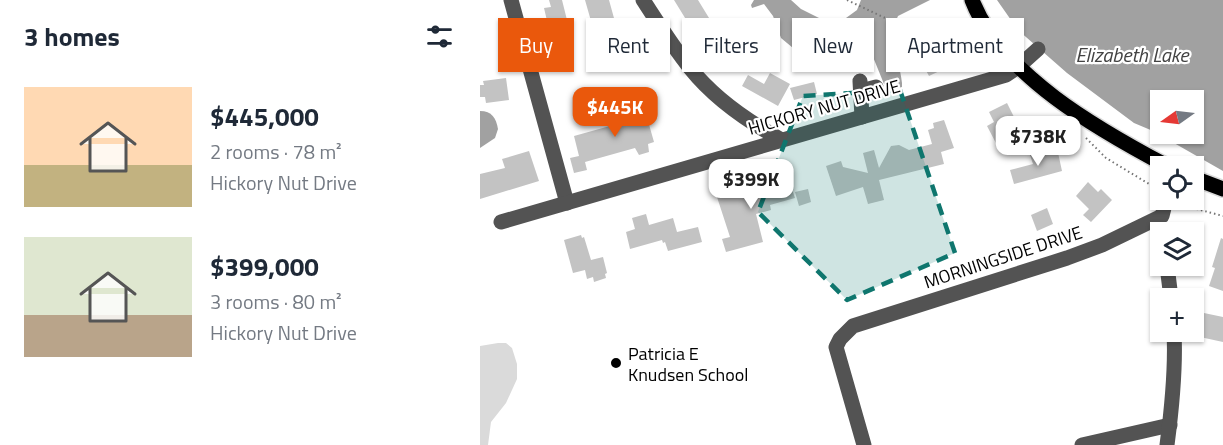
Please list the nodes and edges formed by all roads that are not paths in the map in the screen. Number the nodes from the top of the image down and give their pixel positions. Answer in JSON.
{"nodes":[{"id":1,"x":511,"y":0,"type":"edge"},
{"id":2,"x":643,"y":0,"type":"edge"},
{"id":3,"x":972,"y":0,"type":"edge"},
{"id":4,"x":981,"y":18,"type":"edge"},
{"id":5,"x":1038,"y":49,"type":"dead end"},
{"id":6,"x":1024,"y":62,"type":"edge"},
{"id":7,"x":1010,"y":72,"type":"edge"},
{"id":8,"x":1024,"y":72,"type":"edge"},
{"id":9,"x":866,"y":86,"type":"dead end"},
{"id":10,"x":862,"y":117,"type":"junction"},
{"id":11,"x":780,"y":139,"type":"junction"},
{"id":12,"x":1150,"y":157,"type":"edge"},
{"id":13,"x":1204,"y":182,"type":"edge"},
{"id":14,"x":1223,"y":189,"type":"edge"},
{"id":15,"x":567,"y":203,"type":"junction"},
{"id":16,"x":1164,"y":210,"type":"edge"},
{"id":17,"x":1162,"y":216,"type":"junction"},
{"id":18,"x":501,"y":222,"type":"dead end"},
{"id":19,"x":1163,"y":222,"type":"edge"},
{"id":20,"x":1174,"y":342,"type":"edge"},
{"id":21,"x":1170,"y":425,"type":"junction"},
{"id":22,"x":864,"y":445,"type":"edge"},
{"id":23,"x":1082,"y":445,"type":"edge"},
{"id":24,"x":1167,"y":445,"type":"edge"}],
"edges":[{"from":1,"to":15,"type":"street"},
{"from":2,"to":11,"type":"street"},
{"from":3,"to":4,"type":"main road"},
{"from":5,"to":6,"type":"street","name":"HICKORY NUT DRIVE"},
{"from":7,"to":10,"type":"street","name":"HICKORY NUT DRIVE"},
{"from":8,"to":12,"type":"main road"},
{"from":9,"to":10,"type":"street"},
{"from":10,"to":11,"type":"street","name":"HICKORY NUT DRIVE"},
{"from":11,"to":15,"type":"street","name":"HICKORY NUT DRIVE"},
{"from":13,"to":14,"type":"main road"},
{"from":15,"to":18,"type":"street","name":"HICKORY NUT DRIVE"},
{"from":16,"to":17,"type":"street"},
{"from":17,"to":19,"type":"street"},
{"from":17,"to":22,"type":"street","name":"MORNINGSIDE DRIVE"},
{"from":20,"to":21,"type":"street"},
{"from":21,"to":23,"type":"street"},
{"from":21,"to":24,"type":"street"}]}
